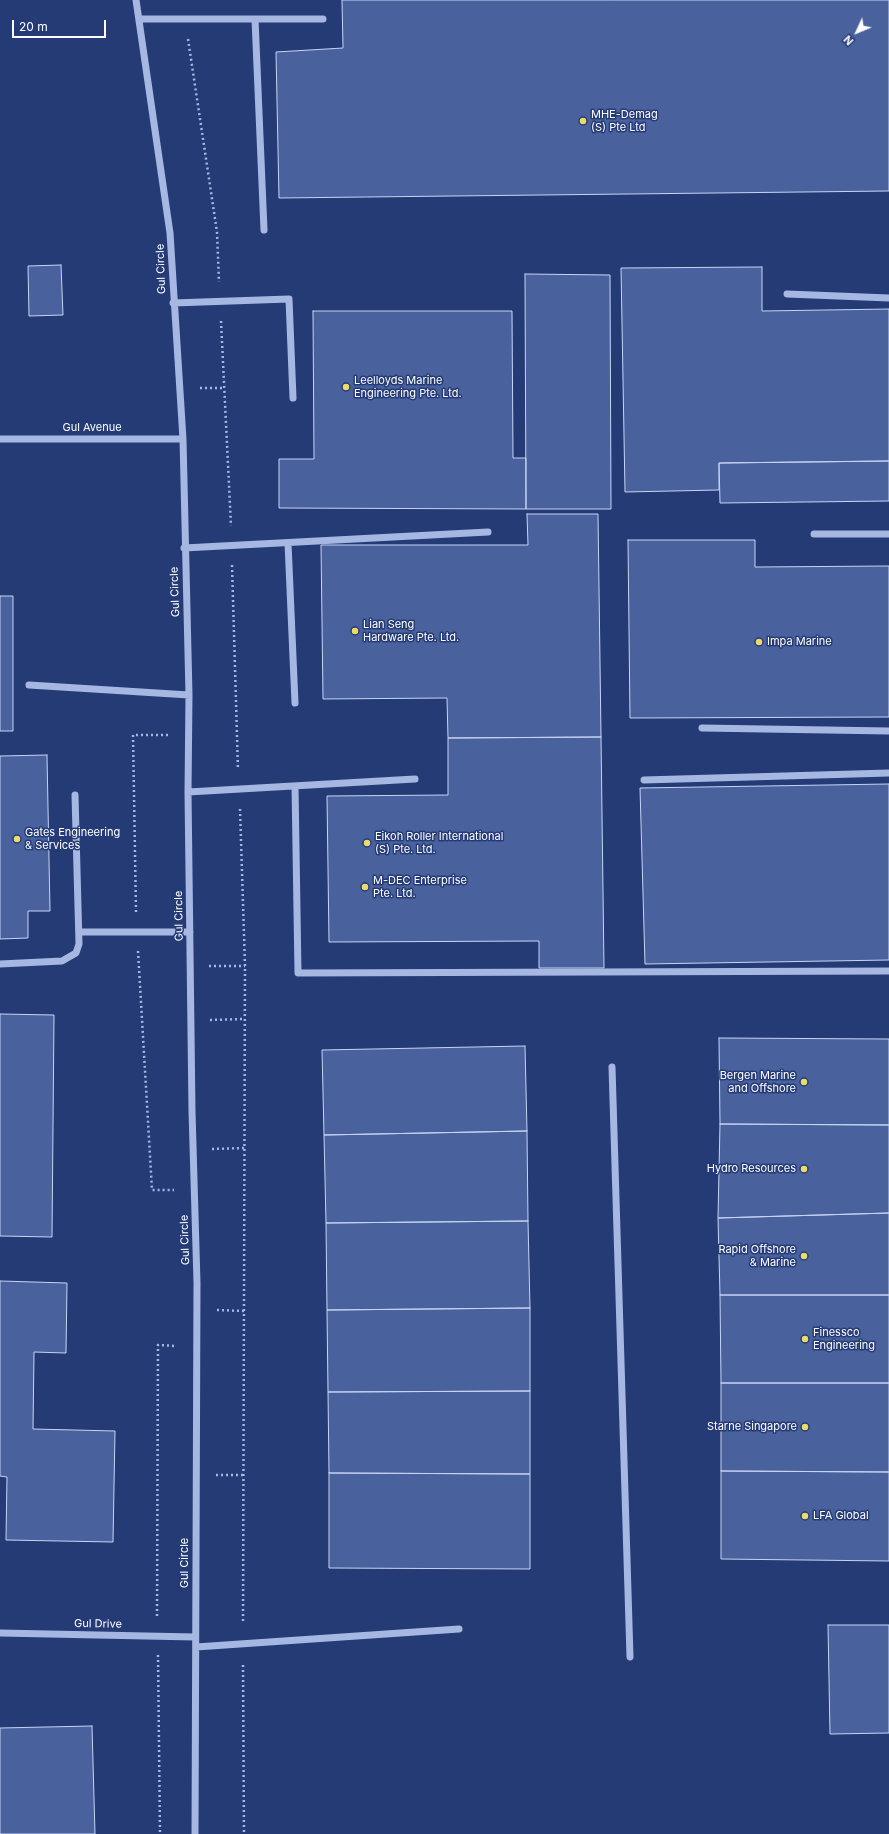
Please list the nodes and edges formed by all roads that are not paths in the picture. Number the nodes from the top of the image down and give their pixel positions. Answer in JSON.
{"nodes":[{"id":1,"x":136,"y":0,"type":"edge"},
{"id":2,"x":255,"y":19,"type":"junction"},
{"id":3,"x":323,"y":19,"type":"dead end"},
{"id":4,"x":139,"y":20,"type":"junction"},
{"id":5,"x":264,"y":230,"type":"dead end"},
{"id":6,"x":786,"y":294,"type":"dead end"},
{"id":7,"x":889,"y":298,"type":"edge"},
{"id":8,"x":173,"y":303,"type":"junction"},
{"id":9,"x":293,"y":398,"type":"dead end"},
{"id":10,"x":183,"y":439,"type":"junction"},
{"id":11,"x":0,"y":440,"type":"edge"},
{"id":12,"x":488,"y":532,"type":"dead end"},
{"id":13,"x":814,"y":534,"type":"dead end"},
{"id":14,"x":889,"y":534,"type":"edge"},
{"id":15,"x":288,"y":542,"type":"junction"},
{"id":16,"x":184,"y":548,"type":"junction"},
{"id":17,"x":29,"y":686,"type":"dead end"},
{"id":18,"x":189,"y":695,"type":"junction"},
{"id":19,"x":295,"y":703,"type":"dead end"},
{"id":20,"x":702,"y":728,"type":"dead end"},
{"id":21,"x":889,"y":731,"type":"edge"},
{"id":22,"x":889,"y":773,"type":"edge"},
{"id":23,"x":415,"y":779,"type":"dead end"},
{"id":24,"x":644,"y":780,"type":"dead end"},
{"id":25,"x":295,"y":786,"type":"junction"},
{"id":26,"x":188,"y":792,"type":"junction"},
{"id":27,"x":75,"y":795,"type":"dead end"},
{"id":28,"x":79,"y":932,"type":"junction"},
{"id":29,"x":190,"y":932,"type":"junction"},
{"id":30,"x":0,"y":964,"type":"edge"},
{"id":31,"x":889,"y":971,"type":"edge"},
{"id":32,"x":612,"y":1066,"type":"dead end"},
{"id":33,"x":459,"y":1629,"type":"dead end"},
{"id":34,"x":0,"y":1633,"type":"edge"},
{"id":35,"x":195,"y":1637,"type":"junction"},
{"id":36,"x":196,"y":1647,"type":"junction"},
{"id":37,"x":630,"y":1657,"type":"dead end"},
{"id":38,"x":195,"y":1834,"type":"edge"}],
"edges":[{"from":1,"to":4,"type":"street","name":"Gul Circle"},
{"from":2,"to":3,"type":"street"},
{"from":2,"to":4,"type":"street"},
{"from":2,"to":5,"type":"street"},
{"from":4,"to":8,"type":"street","name":"Gul Circle"},
{"from":6,"to":7,"type":"street"},
{"from":8,"to":9,"type":"street"},
{"from":8,"to":10,"type":"street","name":"Gul Circle"},
{"from":10,"to":11,"type":"street","name":"Gul Avenue"},
{"from":10,"to":16,"type":"street","name":"Gul Circle"},
{"from":12,"to":15,"type":"street"},
{"from":13,"to":14,"type":"street"},
{"from":15,"to":16,"type":"street"},
{"from":15,"to":19,"type":"street"},
{"from":16,"to":18,"type":"street","name":"Gul Circle"},
{"from":17,"to":18,"type":"street"},
{"from":18,"to":26,"type":"street","name":"Gul Circle"},
{"from":20,"to":21,"type":"street"},
{"from":22,"to":24,"type":"street"},
{"from":23,"to":25,"type":"street"},
{"from":25,"to":26,"type":"street"},
{"from":25,"to":31,"type":"street"},
{"from":26,"to":29,"type":"street","name":"Gul Circle"},
{"from":27,"to":28,"type":"street"},
{"from":28,"to":29,"type":"street"},
{"from":28,"to":30,"type":"street"},
{"from":29,"to":35,"type":"street","name":"Gul Circle"},
{"from":32,"to":37,"type":"street"},
{"from":33,"to":36,"type":"street"},
{"from":34,"to":35,"type":"street","name":"Gul Drive"},
{"from":35,"to":36,"type":"street","name":"Gul Circle"},
{"from":36,"to":38,"type":"street","name":"Gul Circle"}]}
